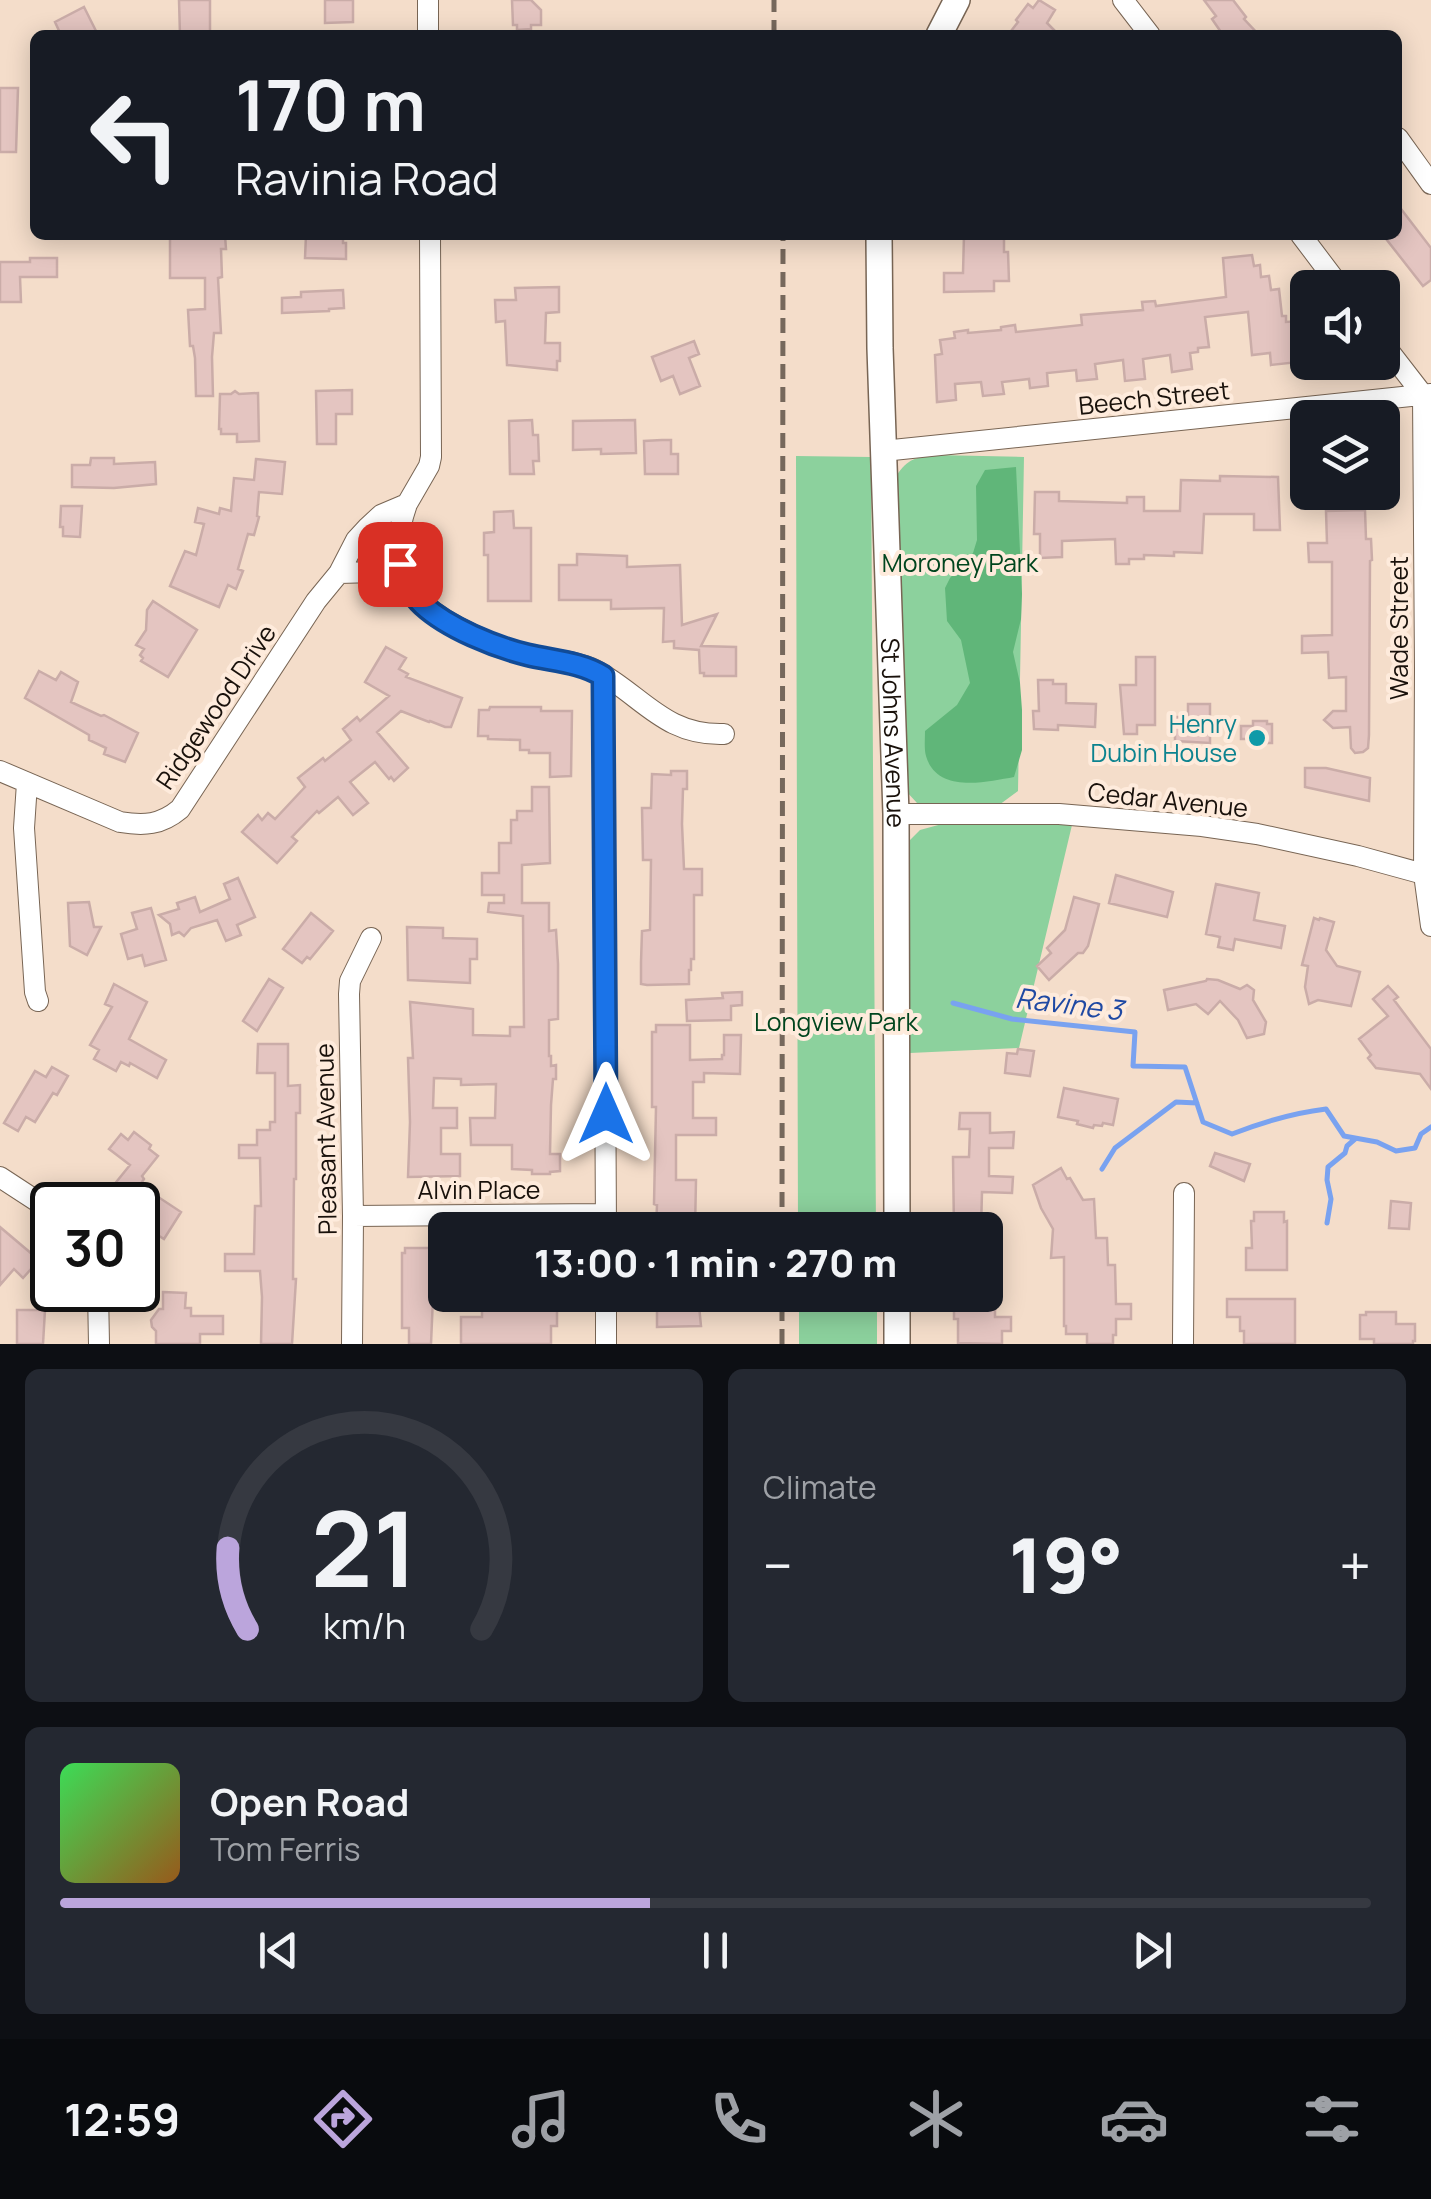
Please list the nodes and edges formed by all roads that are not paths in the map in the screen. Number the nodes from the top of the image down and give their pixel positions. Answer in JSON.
{"nodes":[{"id":1,"x":428,"y":0,"type":"edge"},
{"id":2,"x":957,"y":0,"type":"edge"},
{"id":3,"x":968,"y":0,"type":"edge"},
{"id":4,"x":1123,"y":0,"type":"edge"},
{"id":5,"x":428,"y":30,"type":"edge"},
{"id":6,"x":942,"y":30,"type":"edge"},
{"id":7,"x":944,"y":30,"type":"edge"},
{"id":8,"x":1146,"y":30,"type":"edge"},
{"id":9,"x":1402,"y":144,"type":"edge"},
{"id":10,"x":1431,"y":184,"type":"edge"},
{"id":11,"x":430,"y":240,"type":"edge"},
{"id":12,"x":879,"y":240,"type":"edge"},
{"id":13,"x":1305,"y":240,"type":"edge"},
{"id":14,"x":1327,"y":270,"type":"edge"},
{"id":15,"x":1400,"y":363,"type":"edge"},
{"id":16,"x":1427,"y":394,"type":"edge"},
{"id":17,"x":883,"y":451,"type":"junction"},
{"id":18,"x":407,"y":504,"type":"junction"},
{"id":19,"x":339,"y":572,"type":"junction"},
{"id":20,"x":404,"y":580,"type":"junction"},
{"id":21,"x":603,"y":676,"type":"junction"},
{"id":22,"x":724,"y":734,"type":"dead end"},
{"id":23,"x":0,"y":771,"type":"edge"},
{"id":24,"x":27,"y":783,"type":"junction"},
{"id":25,"x":896,"y":814,"type":"junction"},
{"id":26,"x":1428,"y":875,"type":"edge"},
{"id":27,"x":1431,"y":926,"type":"edge"},
{"id":28,"x":371,"y":938,"type":"dead end"},
{"id":29,"x":38,"y":1001,"type":"dead end"},
{"id":30,"x":0,"y":1178,"type":"edge"},
{"id":31,"x":1184,"y":1192,"type":"dead end"},
{"id":32,"x":30,"y":1197,"type":"edge"},
{"id":33,"x":606,"y":1212,"type":"edge"},
{"id":34,"x":896,"y":1212,"type":"edge"},
{"id":35,"x":352,"y":1216,"type":"junction"},
{"id":36,"x":428,"y":1218,"type":"edge"},
{"id":37,"x":98,"y":1312,"type":"edge"},
{"id":38,"x":606,"y":1312,"type":"edge"},
{"id":39,"x":897,"y":1312,"type":"edge"},
{"id":40,"x":98,"y":1344,"type":"edge"},
{"id":41,"x":352,"y":1344,"type":"edge"},
{"id":42,"x":606,"y":1344,"type":"edge"},
{"id":43,"x":897,"y":1344,"type":"edge"},
{"id":44,"x":1184,"y":1344,"type":"edge"}],
"edges":[{"from":1,"to":5,"type":"street"},
{"from":2,"to":6,"type":"street"},
{"from":3,"to":7,"type":"street"},
{"from":4,"to":8,"type":"street"},
{"from":9,"to":10,"type":"street"},
{"from":11,"to":18,"type":"street"},
{"from":12,"to":17,"type":"street","name":"St Johns Avenue"},
{"from":13,"to":14,"type":"street"},
{"from":15,"to":16,"type":"street"},
{"from":16,"to":17,"type":"street","name":"Beech Street"},
{"from":16,"to":26,"type":"street","name":"Wade Street"},
{"from":17,"to":25,"type":"street","name":"St Johns Avenue"},
{"from":18,"to":19,"type":"street","name":"Ridgewood Drive"},
{"from":18,"to":20,"type":"street"},
{"from":19,"to":20,"type":"street"},
{"from":19,"to":24,"type":"street","name":"Ridgewood Drive"},
{"from":20,"to":21,"type":"street"},
{"from":21,"to":22,"type":"street"},
{"from":21,"to":33,"type":"street"},
{"from":23,"to":24,"type":"street","name":"Ridgewood Drive"},
{"from":24,"to":29,"type":"street"},
{"from":25,"to":26,"type":"street","name":"Cedar Avenue"},
{"from":25,"to":34,"type":"street","name":"St Johns Avenue"},
{"from":26,"to":27,"type":"street","name":"Wade Street"},
{"from":28,"to":35,"type":"street","name":"Pleasant Avenue"},
{"from":30,"to":32,"type":"street"},
{"from":31,"to":44,"type":"street"},
{"from":35,"to":36,"type":"street","name":"Alvin Place"},
{"from":35,"to":41,"type":"street","name":"Pleasant Avenue"},
{"from":37,"to":40,"type":"street"},
{"from":38,"to":42,"type":"street"},
{"from":39,"to":43,"type":"street"}]}
